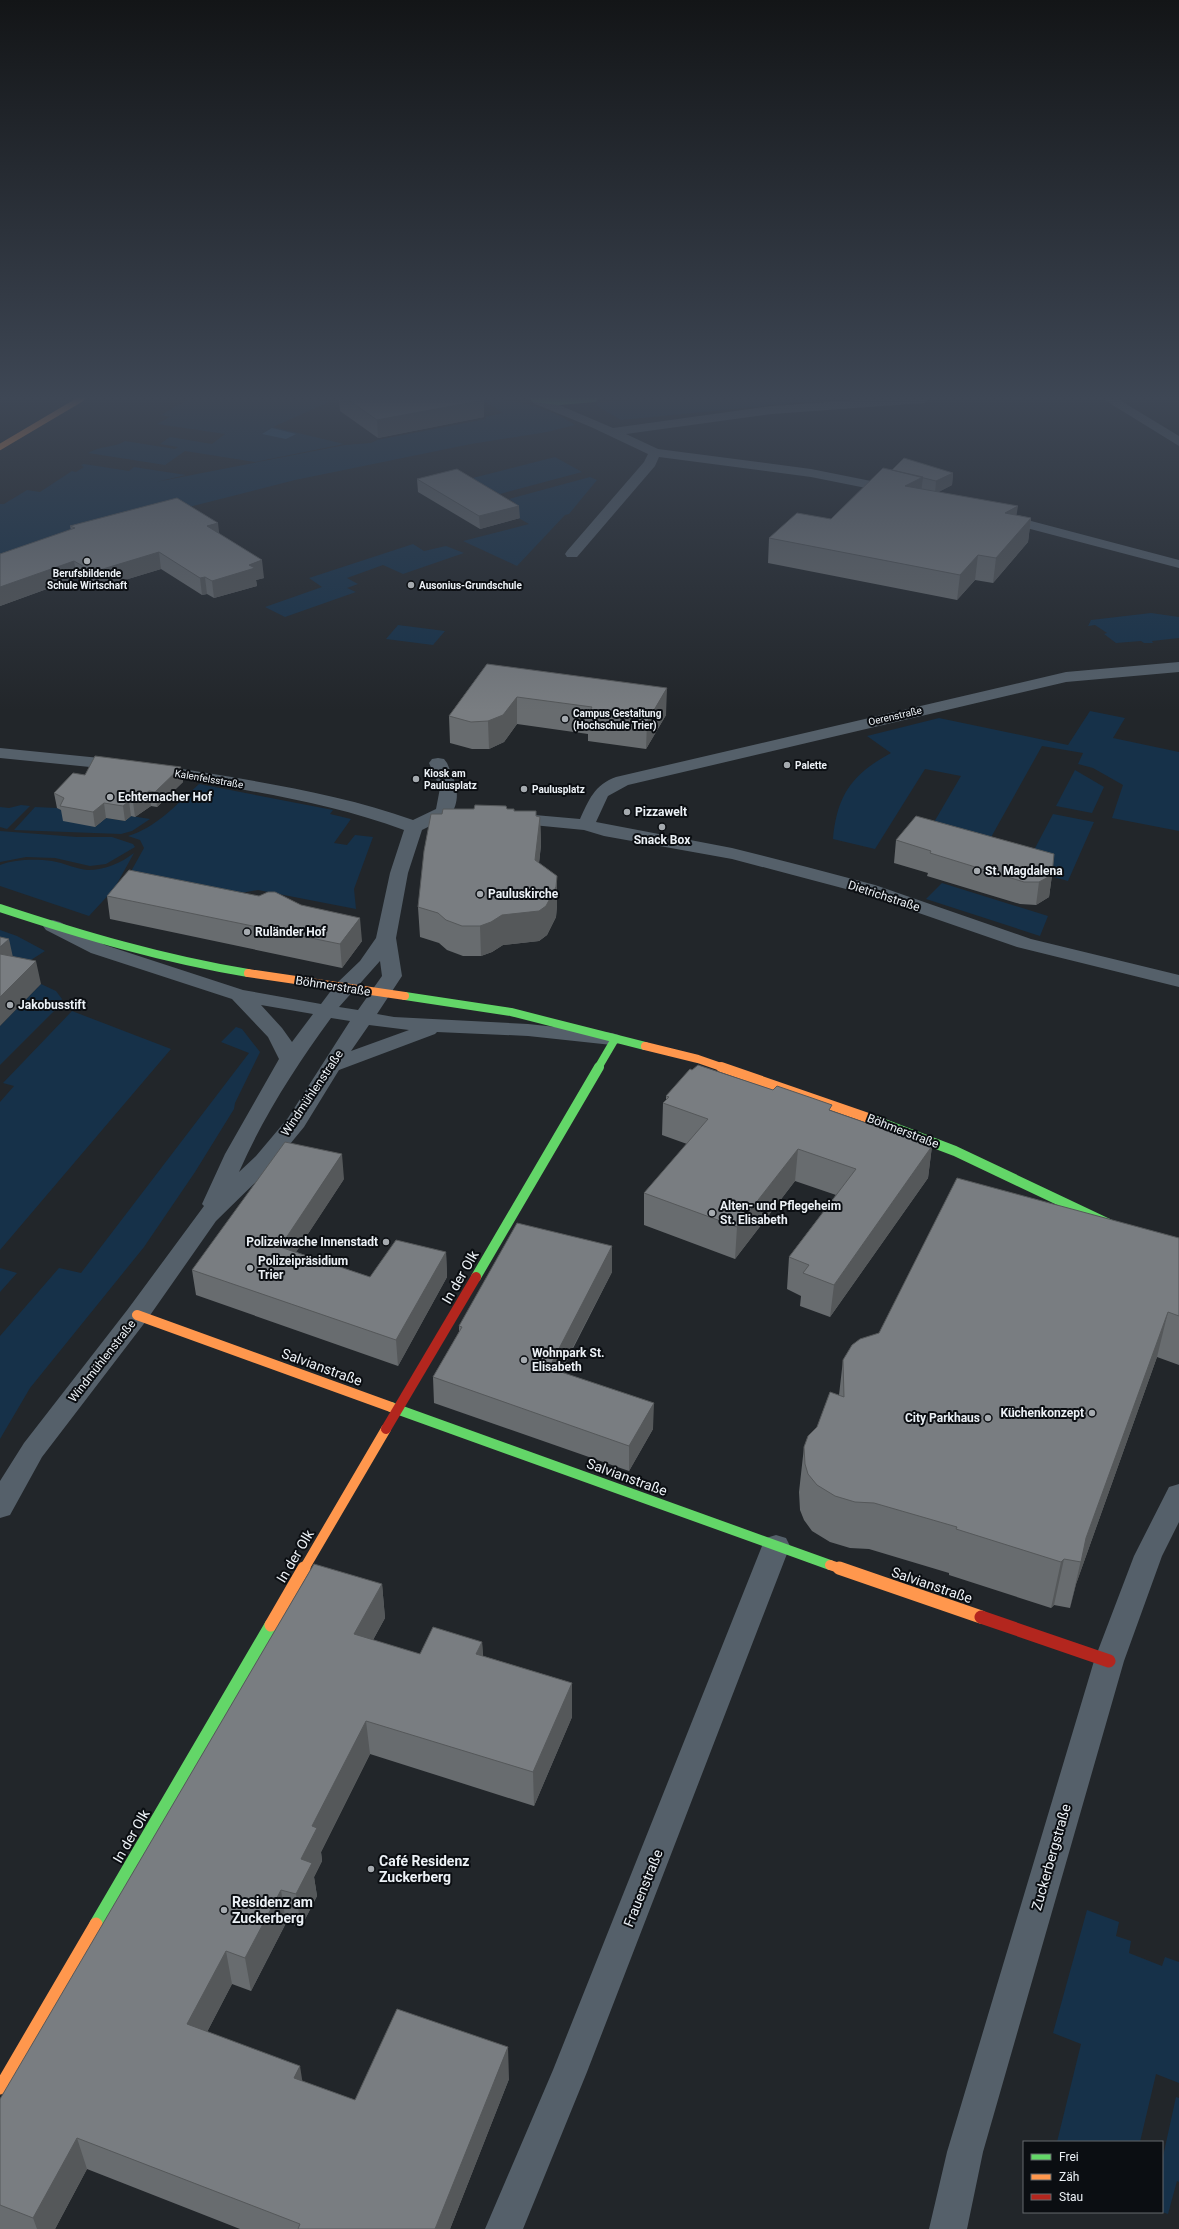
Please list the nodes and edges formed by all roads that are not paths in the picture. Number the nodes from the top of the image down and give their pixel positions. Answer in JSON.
{"nodes":[{"id":1,"x":616,"y":503,"type":"edge"},
{"id":2,"x":990,"y":515,"type":"edge"},
{"id":3,"x":572,"y":554,"type":"dead end"},
{"id":4,"x":1179,"y":564,"type":"edge"},
{"id":5,"x":1179,"y":667,"type":"edge"},
{"id":6,"x":0,"y":753,"type":"edge"},
{"id":7,"x":438,"y":763,"type":"dead end"},
{"id":8,"x":444,"y":812,"type":"junction"},
{"id":9,"x":464,"y":814,"type":"edge"},
{"id":10,"x":493,"y":816,"type":"edge"},
{"id":11,"x":586,"y":825,"type":"junction"},
{"id":12,"x":414,"y":827,"type":"junction"},
{"id":13,"x":0,"y":908,"type":"edge"},
{"id":14,"x":53,"y":926,"type":"junction"},
{"id":15,"x":386,"y":938,"type":"junction"},
{"id":16,"x":1179,"y":981,"type":"edge"},
{"id":17,"x":343,"y":988,"type":"junction"},
{"id":18,"x":381,"y":993,"type":"junction"},
{"id":19,"x":239,"y":995,"type":"junction"},
{"id":20,"x":324,"y":1012,"type":"junction"},
{"id":21,"x":363,"y":1019,"type":"junction"},
{"id":22,"x":439,"y":1026,"type":"junction"},
{"id":23,"x":615,"y":1039,"type":"junction"},
{"id":24,"x":290,"y":1059,"type":"junction"},
{"id":25,"x":331,"y":1066,"type":"junction"},
{"id":26,"x":208,"y":1216,"type":"junction"},
{"id":27,"x":1115,"y":1227,"type":"edge"},
{"id":28,"x":137,"y":1315,"type":"junction"},
{"id":29,"x":398,"y":1409,"type":"junction"},
{"id":30,"x":1179,"y":1494,"type":"edge"},
{"id":31,"x":0,"y":1508,"type":"edge"},
{"id":32,"x":776,"y":1546,"type":"junction"},
{"id":33,"x":1109,"y":1661,"type":"junction"},
{"id":34,"x":0,"y":2088,"type":"edge"},
{"id":35,"x":504,"y":2229,"type":"edge"},
{"id":36,"x":948,"y":2229,"type":"edge"}],
"edges":[{"from":1,"to":3,"type":"street"},
{"from":2,"to":4,"type":"street"},
{"from":5,"to":11,"type":"street","name":"Oerenstraße"},
{"from":6,"to":12,"type":"street","name":"Kalenfelsstraße"},
{"from":7,"to":8,"type":"street"},
{"from":8,"to":9,"type":"street"},
{"from":8,"to":12,"type":"street"},
{"from":10,"to":11,"type":"street"},
{"from":11,"to":16,"type":"street","name":"Dietrichstraße"},
{"from":12,"to":15,"type":"street"},
{"from":13,"to":14,"type":"street","name":"Böhmerstraße"},
{"from":14,"to":17,"type":"street","name":"Böhmerstraße"},
{"from":14,"to":19,"type":"street","name":"Böhmerstraße"},
{"from":15,"to":17,"type":"street","name":"Windmühlenstraße"},
{"from":15,"to":18,"type":"street","name":"Windmühlenstraße"},
{"from":17,"to":18,"type":"street","name":"Böhmerstraße"},
{"from":17,"to":20,"type":"street","name":"Windmühlenstraße"},
{"from":18,"to":21,"type":"street","name":"Windmühlenstraße"},
{"from":18,"to":23,"type":"street","name":"Böhmerstraße"},
{"from":19,"to":20,"type":"street","name":"Böhmerstraße"},
{"from":19,"to":24,"type":"street"},
{"from":20,"to":21,"type":"street","name":"Böhmerstraße"},
{"from":20,"to":24,"type":"street","name":"Windmühlenstraße"},
{"from":21,"to":22,"type":"street","name":"Böhmerstraße"},
{"from":21,"to":25,"type":"street","name":"Windmühlenstraße"},
{"from":22,"to":23,"type":"street","name":"Böhmerstraße"},
{"from":22,"to":25,"type":"street","name":"Böhmerstraße"},
{"from":23,"to":27,"type":"street","name":"Böhmerstraße"},
{"from":23,"to":29,"type":"street","name":"In der Olk"},
{"from":24,"to":26,"type":"street","name":"Windmühlenstraße"},
{"from":25,"to":26,"type":"street","name":"Windmühlenstraße"},
{"from":26,"to":28,"type":"street","name":"Windmühlenstraße"},
{"from":28,"to":29,"type":"street","name":"Salvianstraße"},
{"from":28,"to":31,"type":"street","name":"Windmühlenstraße"},
{"from":29,"to":32,"type":"street","name":"Salvianstraße"},
{"from":29,"to":34,"type":"street","name":"In der Olk"},
{"from":30,"to":33,"type":"street","name":"Zuckerbergstraße"},
{"from":32,"to":33,"type":"street","name":"Salvianstraße"},
{"from":32,"to":35,"type":"street","name":"Frauenstraße"},
{"from":33,"to":36,"type":"street","name":"Zuckerbergstraße"}]}
